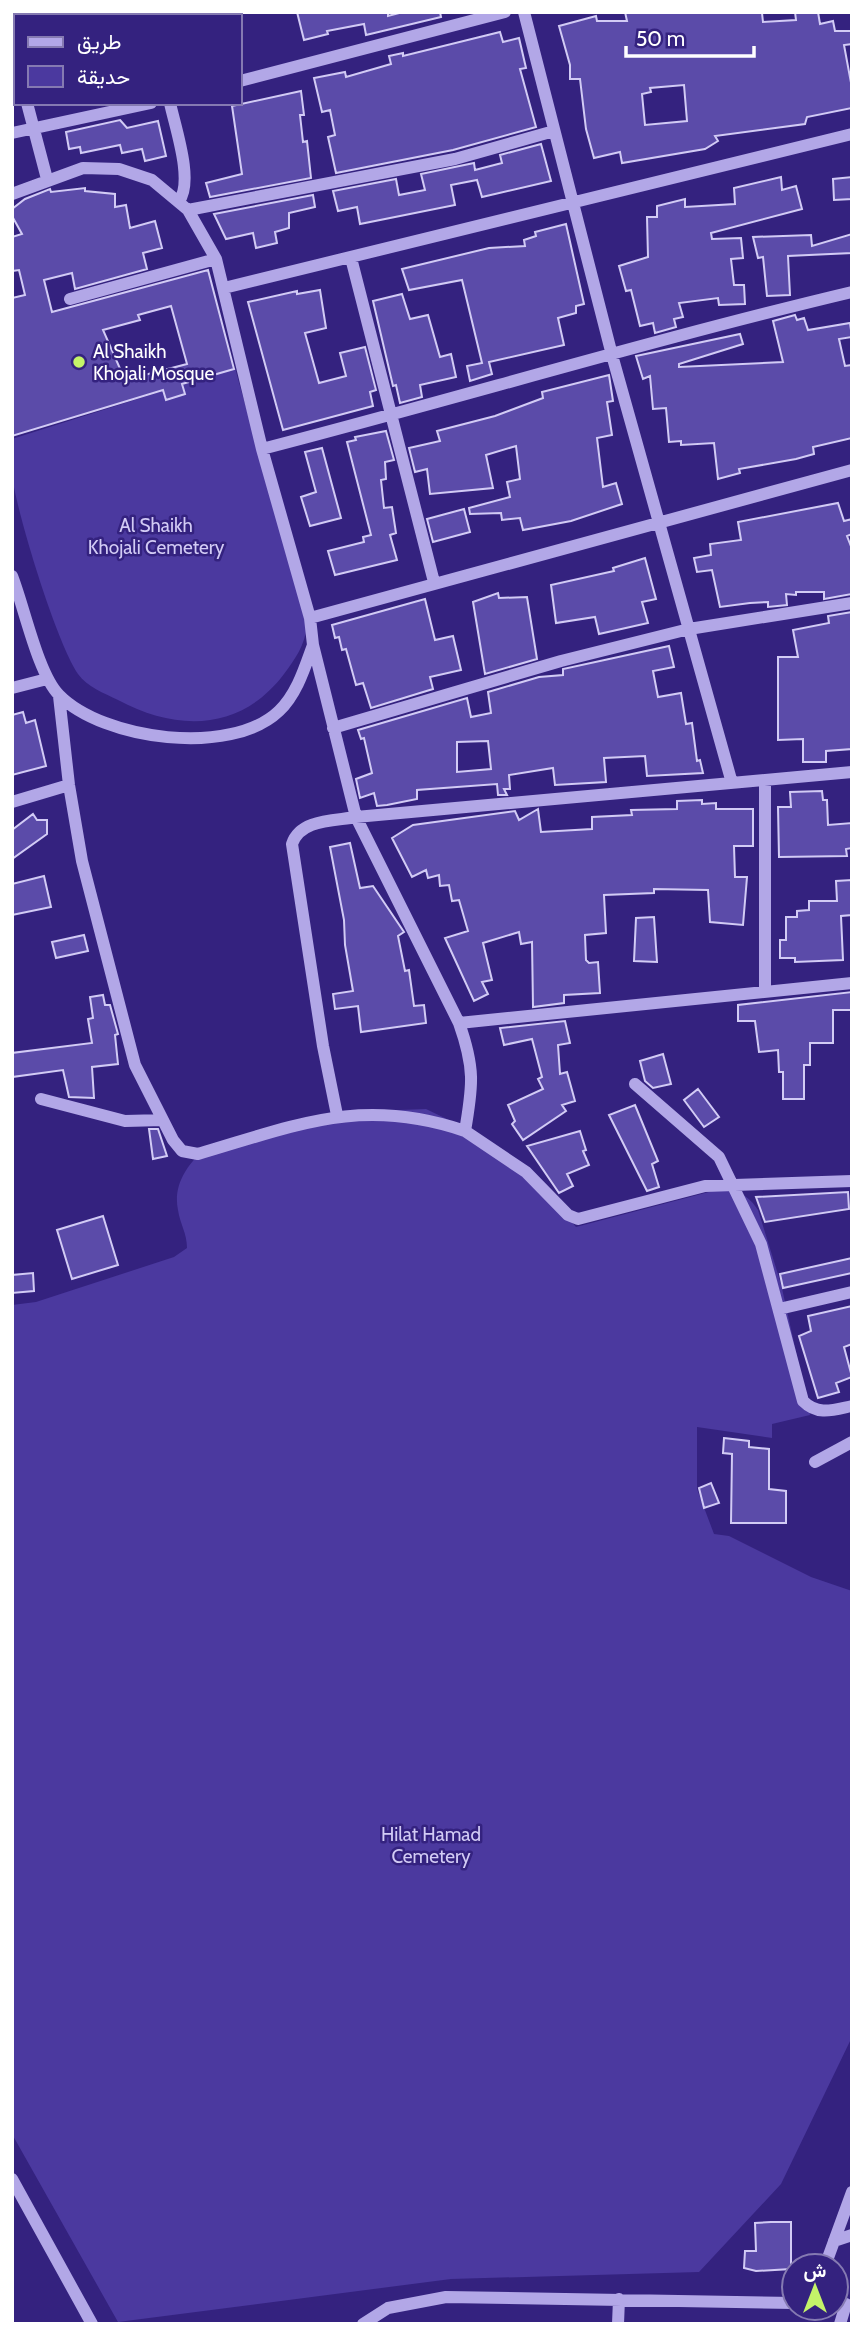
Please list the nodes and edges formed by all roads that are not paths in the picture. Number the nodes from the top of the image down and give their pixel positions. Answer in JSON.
{"nodes":[{"id":1,"x":505,"y":12,"type":"edge"},
{"id":2,"x":524,"y":12,"type":"edge"},
{"id":3,"x":242,"y":80,"type":"edge"},
{"id":4,"x":27,"y":105,"type":"edge"},
{"id":5,"x":142,"y":105,"type":"edge"},
{"id":6,"x":170,"y":105,"type":"edge"},
{"id":7,"x":33,"y":128,"type":"junction"},
{"id":8,"x":554,"y":131,"type":"junction"},
{"id":9,"x":12,"y":133,"type":"edge"},
{"id":10,"x":852,"y":134,"type":"edge"},
{"id":11,"x":47,"y":179,"type":"junction"},
{"id":12,"x":12,"y":194,"type":"edge"},
{"id":13,"x":575,"y":204,"type":"junction"},
{"id":14,"x":184,"y":205,"type":"junction"},
{"id":15,"x":351,"y":258,"type":"junction"},
{"id":16,"x":216,"y":259,"type":"junction"},
{"id":17,"x":224,"y":288,"type":"junction"},
{"id":18,"x":852,"y":292,"type":"edge"},
{"id":19,"x":69,"y":299,"type":"dead end"},
{"id":20,"x":612,"y":355,"type":"junction"},
{"id":21,"x":391,"y":415,"type":"junction"},
{"id":22,"x":262,"y":449,"type":"junction"},
{"id":23,"x":852,"y":470,"type":"edge"},
{"id":24,"x":659,"y":523,"type":"junction"},
{"id":25,"x":12,"y":576,"type":"edge"},
{"id":26,"x":434,"y":582,"type":"junction"},
{"id":27,"x":852,"y":603,"type":"edge"},
{"id":28,"x":310,"y":618,"type":"junction"},
{"id":29,"x":689,"y":629,"type":"junction"},
{"id":30,"x":313,"y":645,"type":"junction"},
{"id":31,"x":47,"y":679,"type":"junction"},
{"id":32,"x":12,"y":688,"type":"edge"},
{"id":33,"x":59,"y":695,"type":"junction"},
{"id":34,"x":333,"y":728,"type":"junction"},
{"id":35,"x":852,"y":772,"type":"edge"},
{"id":36,"x":765,"y":780,"type":"junction"},
{"id":37,"x":732,"y":783,"type":"junction"},
{"id":38,"x":69,"y":785,"type":"junction"},
{"id":39,"x":12,"y":802,"type":"edge"},
{"id":40,"x":356,"y":817,"type":"junction"},
{"id":41,"x":852,"y":983,"type":"edge"},
{"id":42,"x":765,"y":989,"type":"junction"},
{"id":43,"x":460,"y":1023,"type":"junction"},
{"id":44,"x":635,"y":1084,"type":"dead end"},
{"id":45,"x":41,"y":1099,"type":"dead end"},
{"id":46,"x":337,"y":1115,"type":"junction"},
{"id":47,"x":163,"y":1121,"type":"junction"},
{"id":48,"x":466,"y":1131,"type":"junction"},
{"id":49,"x":852,"y":1181,"type":"edge"},
{"id":50,"x":733,"y":1186,"type":"junction"},
{"id":51,"x":852,"y":1292,"type":"edge"},
{"id":52,"x":779,"y":1309,"type":"junction"},
{"id":53,"x":852,"y":1406,"type":"edge"},
{"id":54,"x":852,"y":1442,"type":"edge"},
{"id":55,"x":815,"y":1462,"type":"dead end"},
{"id":56,"x":12,"y":2179,"type":"edge"},
{"id":57,"x":852,"y":2192,"type":"edge"},
{"id":58,"x":852,"y":2235,"type":"edge"},
{"id":59,"x":835,"y":2241,"type":"junction"},
{"id":60,"x":831,"y":2252,"type":"edge"},
{"id":61,"x":619,"y":2299,"type":"junction"},
{"id":62,"x":780,"y":2302,"type":"edge"},
{"id":63,"x":92,"y":2324,"type":"edge"},
{"id":64,"x":363,"y":2324,"type":"edge"},
{"id":65,"x":618,"y":2324,"type":"edge"}],
"edges":[{"from":1,"to":3,"type":"street"},
{"from":2,"to":8,"type":"street"},
{"from":4,"to":7,"type":"street"},
{"from":5,"to":7,"type":"street"},
{"from":6,"to":14,"type":"street"},
{"from":7,"to":9,"type":"street"},
{"from":7,"to":11,"type":"street"},
{"from":8,"to":13,"type":"street"},
{"from":8,"to":14,"type":"street"},
{"from":10,"to":13,"type":"street"},
{"from":11,"to":12,"type":"street"},
{"from":11,"to":14,"type":"street"},
{"from":13,"to":15,"type":"street"},
{"from":13,"to":20,"type":"street"},
{"from":14,"to":16,"type":"street"},
{"from":15,"to":17,"type":"street"},
{"from":15,"to":21,"type":"street"},
{"from":16,"to":17,"type":"street"},
{"from":16,"to":19,"type":"street"},
{"from":17,"to":22,"type":"street"},
{"from":18,"to":20,"type":"street"},
{"from":20,"to":21,"type":"street"},
{"from":20,"to":24,"type":"street"},
{"from":21,"to":22,"type":"street"},
{"from":21,"to":26,"type":"street"},
{"from":22,"to":28,"type":"street"},
{"from":23,"to":24,"type":"street"},
{"from":24,"to":26,"type":"street"},
{"from":24,"to":29,"type":"street"},
{"from":25,"to":31,"type":"street"},
{"from":26,"to":28,"type":"street"},
{"from":27,"to":29,"type":"street"},
{"from":28,"to":30,"type":"street"},
{"from":29,"to":34,"type":"street"},
{"from":29,"to":37,"type":"street"},
{"from":30,"to":33,"type":"street"},
{"from":30,"to":34,"type":"street"},
{"from":31,"to":32,"type":"street"},
{"from":31,"to":33,"type":"street"},
{"from":33,"to":38,"type":"street"},
{"from":34,"to":40,"type":"street"},
{"from":35,"to":36,"type":"street"},
{"from":36,"to":37,"type":"street"},
{"from":36,"to":42,"type":"street"},
{"from":37,"to":40,"type":"street"},
{"from":38,"to":39,"type":"street"},
{"from":38,"to":47,"type":"street"},
{"from":40,"to":43,"type":"street"},
{"from":40,"to":46,"type":"street"},
{"from":41,"to":42,"type":"street"},
{"from":42,"to":43,"type":"street"},
{"from":43,"to":48,"type":"street"},
{"from":44,"to":50,"type":"street"},
{"from":45,"to":47,"type":"street"},
{"from":46,"to":47,"type":"street"},
{"from":46,"to":48,"type":"street"},
{"from":48,"to":50,"type":"street"},
{"from":49,"to":50,"type":"street"},
{"from":50,"to":52,"type":"street"},
{"from":51,"to":52,"type":"street"},
{"from":52,"to":53,"type":"street"},
{"from":54,"to":55,"type":"street"},
{"from":56,"to":63,"type":"street"},
{"from":57,"to":59,"type":"street"},
{"from":58,"to":59,"type":"street"},
{"from":59,"to":60,"type":"street"},
{"from":61,"to":62,"type":"street"},
{"from":61,"to":64,"type":"street"},
{"from":61,"to":65,"type":"street"}]}
